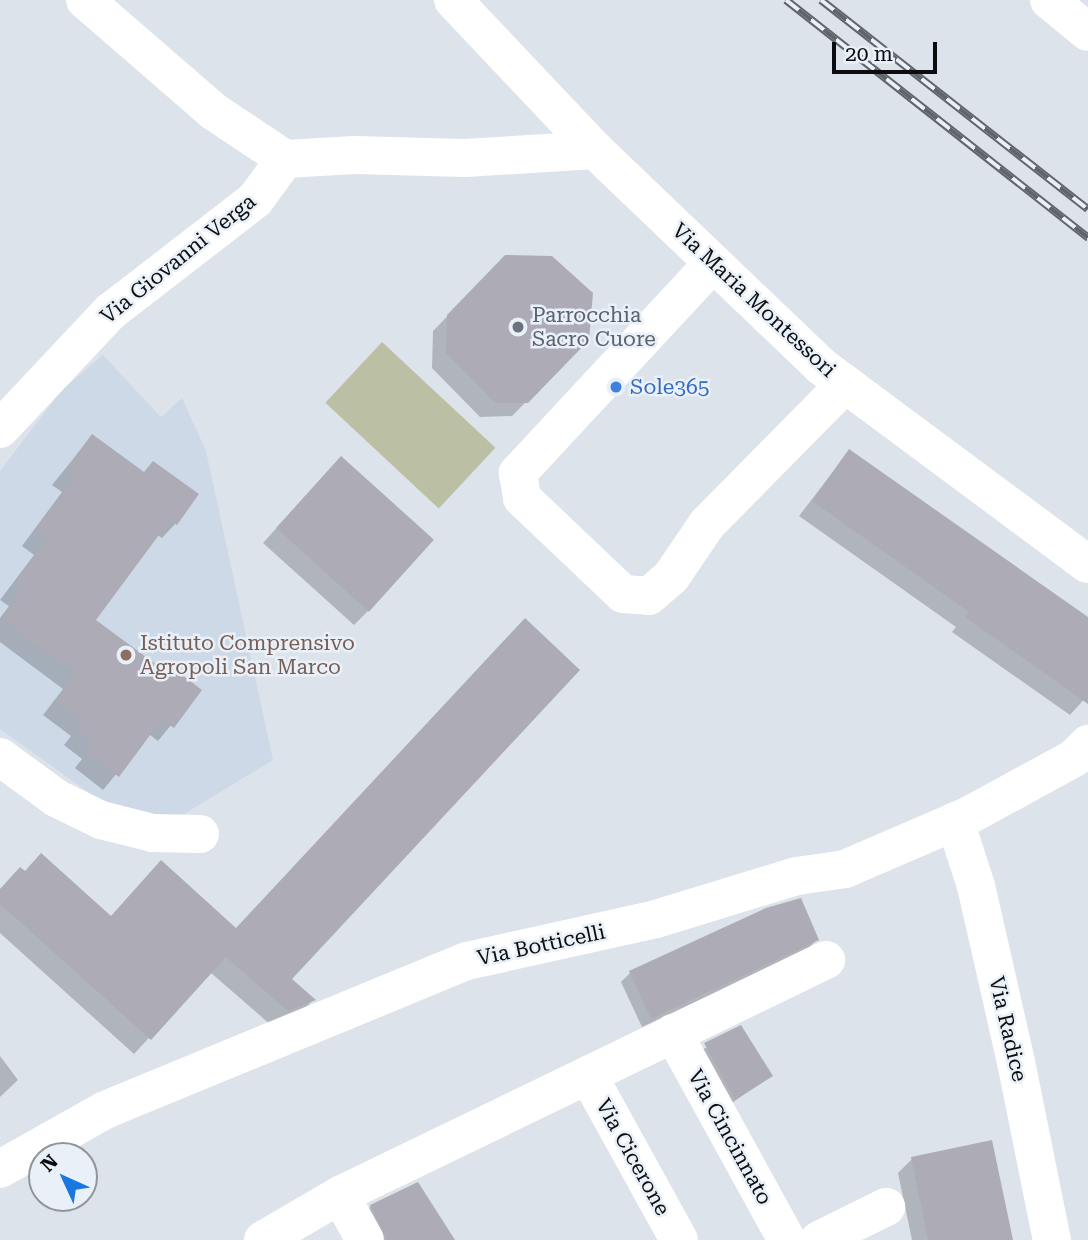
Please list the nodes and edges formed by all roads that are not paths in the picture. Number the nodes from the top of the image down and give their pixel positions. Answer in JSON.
{"nodes":[{"id":1,"x":85,"y":0,"type":"edge"},
{"id":2,"x":453,"y":0,"type":"edge"},
{"id":3,"x":1049,"y":0,"type":"edge"},
{"id":4,"x":1088,"y":32,"type":"edge"},
{"id":5,"x":595,"y":150,"type":"junction"},
{"id":6,"x":285,"y":159,"type":"junction"},
{"id":7,"x":713,"y":263,"type":"junction"},
{"id":8,"x":845,"y":384,"type":"junction"},
{"id":9,"x":0,"y":429,"type":"edge"},
{"id":10,"x":1088,"y":564,"type":"edge"},
{"id":11,"x":1088,"y":744,"type":"edge"},
{"id":12,"x":0,"y":757,"type":"edge"},
{"id":13,"x":955,"y":821,"type":"junction"},
{"id":14,"x":200,"y":834,"type":"dead end"},
{"id":15,"x":826,"y":960,"type":"dead end"},
{"id":16,"x":673,"y":1033,"type":"junction"},
{"id":17,"x":588,"y":1075,"type":"junction"},
{"id":18,"x":0,"y":1169,"type":"edge"},
{"id":19,"x":340,"y":1195,"type":"junction"},
{"id":20,"x":886,"y":1208,"type":"dead end"},
{"id":21,"x":263,"y":1240,"type":"edge"},
{"id":22,"x":365,"y":1240,"type":"edge"},
{"id":23,"x":679,"y":1240,"type":"edge"},
{"id":24,"x":787,"y":1240,"type":"edge"},
{"id":25,"x":819,"y":1240,"type":"edge"},
{"id":26,"x":1052,"y":1240,"type":"edge"}],
"edges":[{"from":1,"to":6,"type":"street"},
{"from":2,"to":5,"type":"street","name":"Via Maria Montessori"},
{"from":3,"to":4,"type":"street"},
{"from":5,"to":6,"type":"street"},
{"from":5,"to":7,"type":"street","name":"Via Maria Montessori"},
{"from":6,"to":9,"type":"street","name":"Via Giovanni Verga"},
{"from":7,"to":8,"type":"street","name":"Via Maria Montessori"},
{"from":7,"to":8,"type":"street"},
{"from":8,"to":10,"type":"street","name":"Via Maria Montessori"},
{"from":11,"to":13,"type":"street","name":"Via Botticelli"},
{"from":12,"to":14,"type":"street"},
{"from":13,"to":18,"type":"street","name":"Via Botticelli"},
{"from":13,"to":26,"type":"street","name":"Via Radice"},
{"from":15,"to":16,"type":"street"},
{"from":16,"to":17,"type":"street"},
{"from":16,"to":24,"type":"street","name":"Via Cincinnato"},
{"from":17,"to":19,"type":"street"},
{"from":17,"to":23,"type":"street","name":"Via Cicerone"},
{"from":19,"to":21,"type":"street"},
{"from":19,"to":22,"type":"street"},
{"from":20,"to":25,"type":"street"}]}
